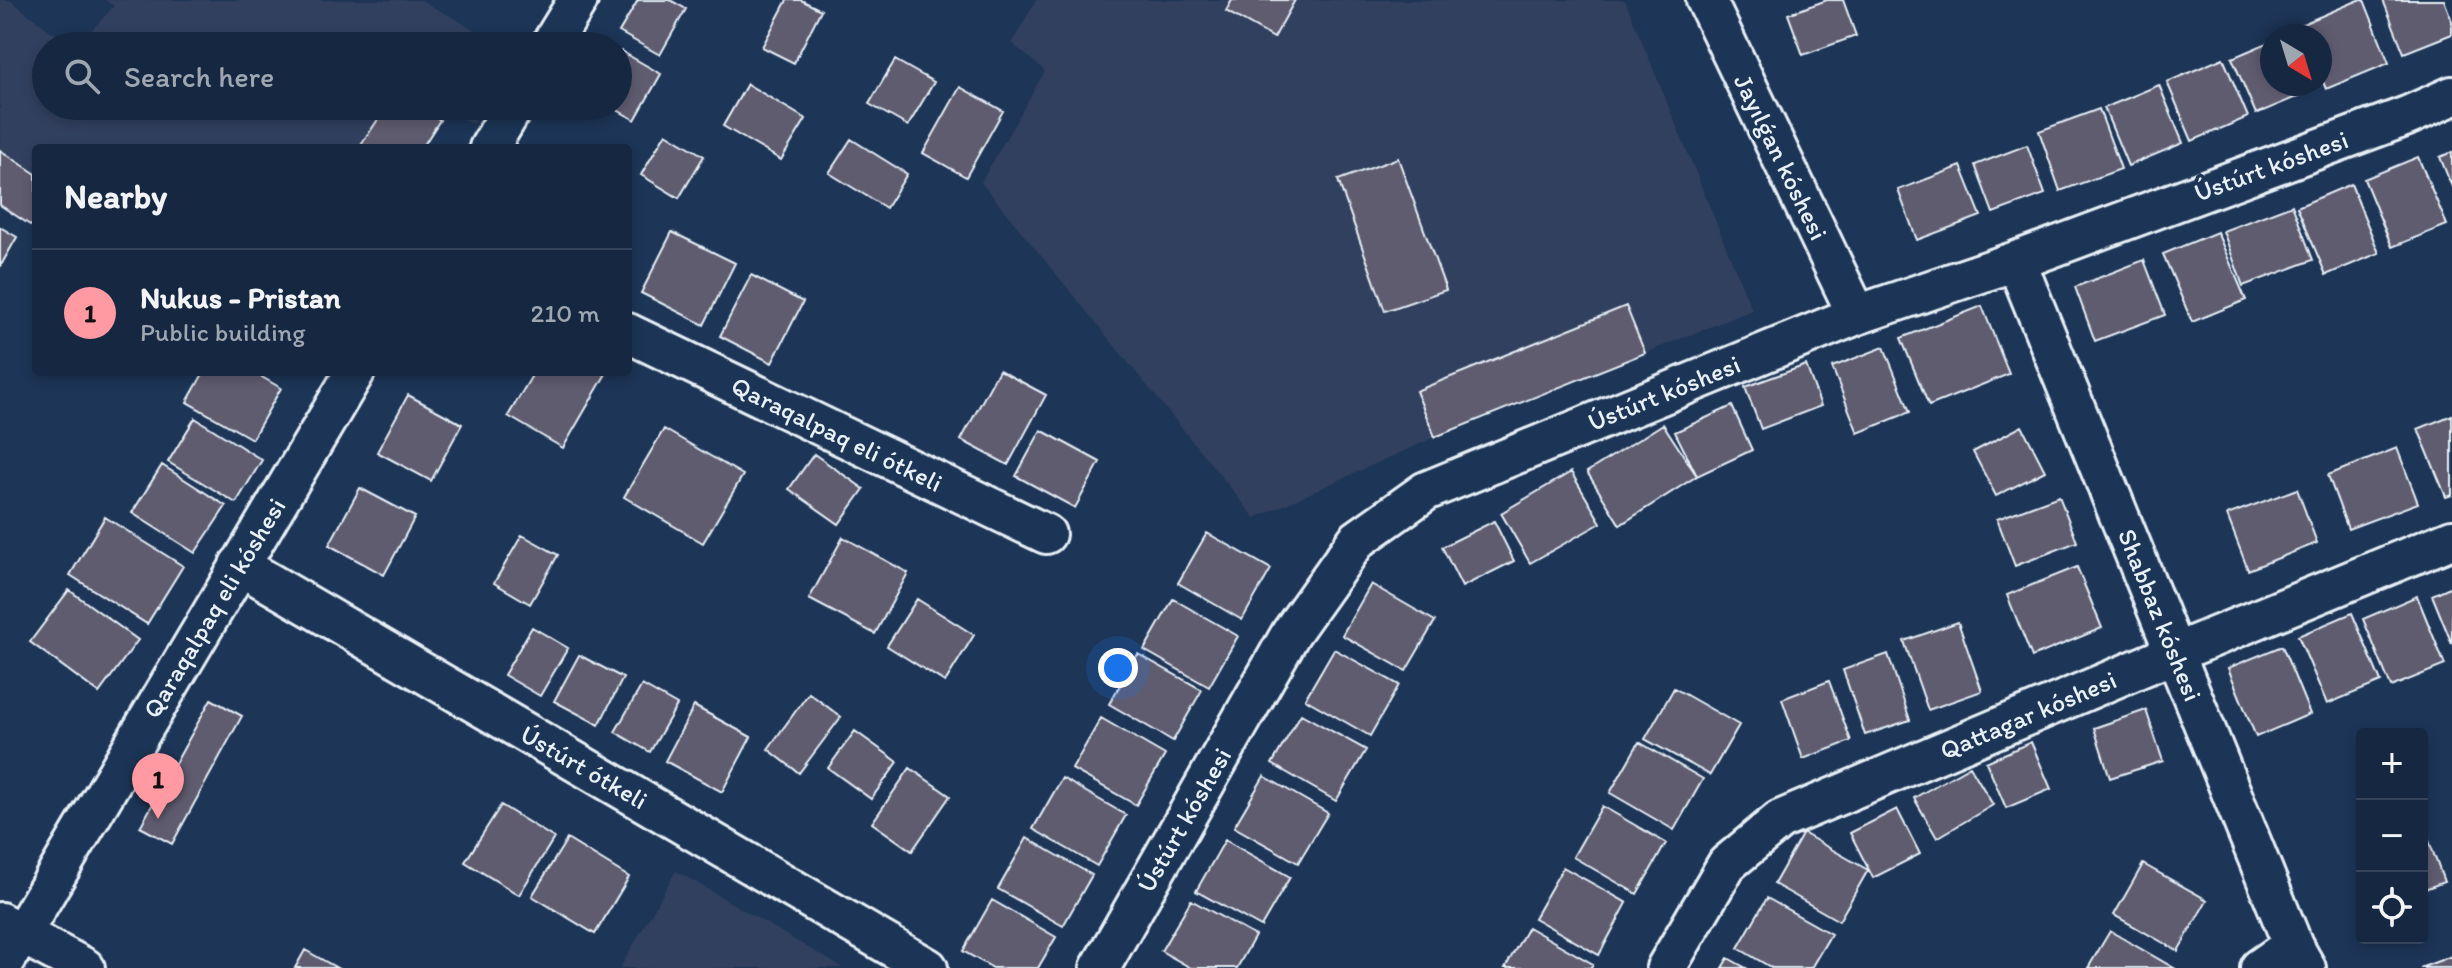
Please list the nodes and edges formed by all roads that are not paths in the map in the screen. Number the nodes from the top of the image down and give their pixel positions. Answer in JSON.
{"nodes":[{"id":1,"x":578,"y":0,"type":"edge"},
{"id":2,"x":1706,"y":0,"type":"edge"},
{"id":3,"x":559,"y":32,"type":"edge"},
{"id":4,"x":2452,"y":96,"type":"edge"},
{"id":5,"x":506,"y":120,"type":"edge"},
{"id":6,"x":491,"y":144,"type":"edge"},
{"id":7,"x":2016,"y":261,"type":"junction"},
{"id":8,"x":1857,"y":315,"type":"junction"},
{"id":9,"x":632,"y":335,"type":"edge"},
{"id":10,"x":353,"y":376,"type":"edge"},
{"id":11,"x":1046,"y":534,"type":"dead end"},
{"id":12,"x":2452,"y":539,"type":"edge"},
{"id":13,"x":239,"y":565,"type":"junction"},
{"id":14,"x":2175,"y":653,"type":"junction"},
{"id":15,"x":10,"y":928,"type":"edge"},
{"id":16,"x":2299,"y":957,"type":"edge"},
{"id":17,"x":1,"y":968,"type":"edge"},
{"id":18,"x":85,"y":968,"type":"edge"},
{"id":19,"x":928,"y":968,"type":"edge"},
{"id":20,"x":1100,"y":968,"type":"edge"},
{"id":21,"x":1666,"y":968,"type":"edge"},
{"id":22,"x":2260,"y":968,"type":"edge"}],
"edges":[{"from":1,"to":3,"type":"street"},
{"from":2,"to":8,"type":"street","name":"Jayılǵan kóshesi"},
{"from":4,"to":7,"type":"street","name":"Ústúrt kóshesi"},
{"from":5,"to":6,"type":"street"},
{"from":7,"to":8,"type":"street","name":"Ústúrt kóshesi"},
{"from":7,"to":14,"type":"street","name":"Shabbaz kóshesi"},
{"from":8,"to":20,"type":"street","name":"Ústúrt kóshesi"},
{"from":9,"to":11,"type":"street","name":"Qaraqalpaq eli ótkeli"},
{"from":10,"to":13,"type":"street","name":"Qaraqalpaq eli kóshesi"},
{"from":12,"to":14,"type":"street","name":"Qattagar kóshesi"},
{"from":13,"to":15,"type":"street","name":"Qaraqalpaq eli kóshesi"},
{"from":13,"to":19,"type":"street","name":"Ústúrt ótkeli"},
{"from":14,"to":16,"type":"street","name":"Shabbaz kóshesi"},
{"from":14,"to":21,"type":"street","name":"Qattagar kóshesi"},
{"from":15,"to":17,"type":"street","name":"Qaraqalpaq eli kóshesi"},
{"from":15,"to":18,"type":"street"},
{"from":16,"to":22,"type":"street"}]}
